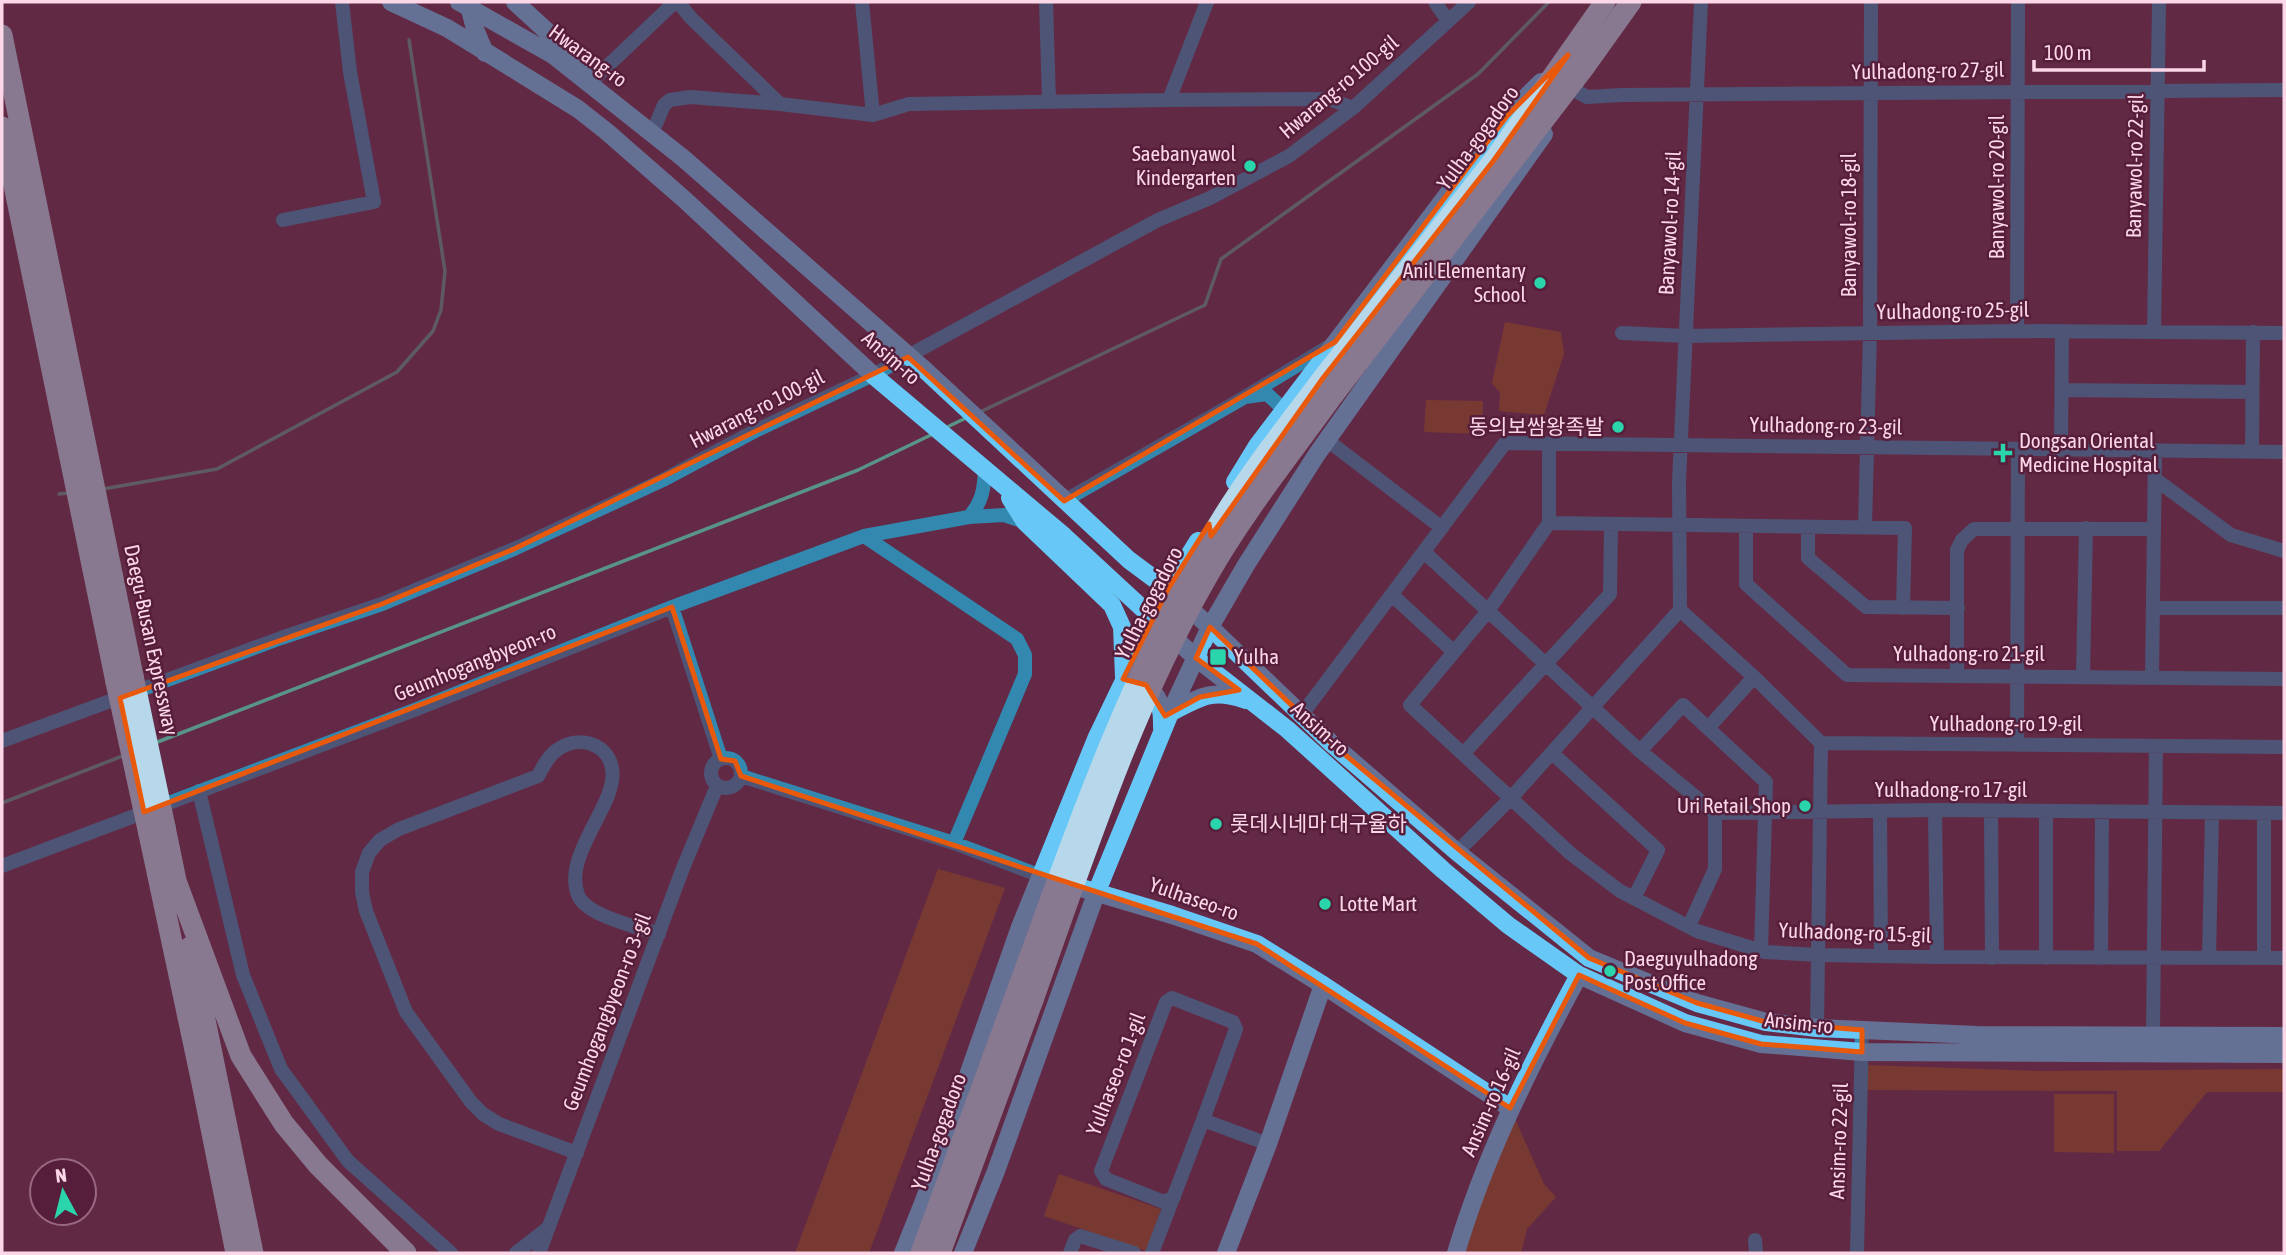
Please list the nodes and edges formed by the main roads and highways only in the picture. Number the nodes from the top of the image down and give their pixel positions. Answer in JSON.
{"nodes":[{"id":1,"x":391,"y":2,"type":"edge"},
{"id":2,"x":1605,"y":2,"type":"edge"},
{"id":3,"x":1631,"y":2,"type":"edge"},
{"id":4,"x":466,"y":4,"type":"edge"},
{"id":5,"x":519,"y":5,"type":"edge"},
{"id":6,"x":2,"y":36,"type":"edge"},
{"id":7,"x":485,"y":52,"type":"junction"},
{"id":8,"x":1577,"y":60,"type":"junction"},
{"id":9,"x":2,"y":127,"type":"edge"},
{"id":10,"x":682,"y":158,"type":"junction"},
{"id":11,"x":80,"y":462,"type":"junction"},
{"id":12,"x":1001,"y":483,"type":"junction"},
{"id":13,"x":1209,"y":524,"type":"junction"},
{"id":14,"x":1249,"y":560,"type":"junction"},
{"id":15,"x":1168,"y":589,"type":"junction"},
{"id":16,"x":1154,"y":620,"type":"junction"},
{"id":17,"x":1210,"y":627,"type":"junction"},
{"id":18,"x":1190,"y":653,"type":"junction"},
{"id":19,"x":1124,"y":677,"type":"junction"},
{"id":20,"x":1256,"y":703,"type":"junction"},
{"id":21,"x":1170,"y":713,"type":"junction"},
{"id":22,"x":1161,"y":735,"type":"junction"},
{"id":23,"x":157,"y":830,"type":"junction"},
{"id":24,"x":1041,"y":876,"type":"junction"},
{"id":25,"x":176,"y":881,"type":"junction"},
{"id":26,"x":1097,"y":891,"type":"junction"},
{"id":27,"x":1579,"y":975,"type":"junction"},
{"id":28,"x":1323,"y":985,"type":"junction"},
{"id":29,"x":1024,"y":999,"type":"junction"},
{"id":30,"x":2284,"y":1036,"type":"edge"},
{"id":31,"x":2284,"y":1054,"type":"edge"},
{"id":32,"x":202,"y":1083,"type":"junction"},
{"id":33,"x":1510,"y":1108,"type":"junction"},
{"id":34,"x":225,"y":1253,"type":"edge"},
{"id":35,"x":236,"y":1253,"type":"edge"},
{"id":36,"x":253,"y":1253,"type":"edge"},
{"id":37,"x":406,"y":1253,"type":"edge"},
{"id":38,"x":903,"y":1253,"type":"edge"},
{"id":39,"x":920,"y":1253,"type":"edge"},
{"id":40,"x":940,"y":1253,"type":"edge"},
{"id":41,"x":963,"y":1253,"type":"edge"},
{"id":42,"x":1226,"y":1253,"type":"edge"},
{"id":43,"x":1458,"y":1253,"type":"edge"}],
"edges":[{"from":1,"to":7,"type":"main road"},
{"from":2,"to":8,"type":"highway"},
{"from":3,"to":8,"type":"highway"},
{"from":4,"to":7,"type":"main road"},
{"from":4,"to":10,"type":"main road","name":"Hwarang-ro"},
{"from":5,"to":10,"type":"main road"},
{"from":6,"to":11,"type":"highway","name":"Daegu-Busan Expressway"},
{"from":7,"to":12,"type":"main road","name":"Ansim-ro"},
{"from":8,"to":13,"type":"main road"},
{"from":8,"to":14,"type":"main road"},
{"from":8,"to":29,"type":"highway","name":"Yulha-gogadoro","bridge":true},
{"from":9,"to":11,"type":"highway","name":"Daegu-Busan Expressway"},
{"from":10,"to":15,"type":"main road","name":"Ansim-ro"},
{"from":11,"to":23,"type":"highway","name":"Daegu-Busan Expressway","bridge":true},
{"from":12,"to":16,"type":"main road","name":"Ansim-ro"},
{"from":12,"to":19,"type":"main road"},
{"from":13,"to":14,"type":"main road"},
{"from":13,"to":15,"type":"main road"},
{"from":14,"to":17,"type":"main road"},
{"from":15,"to":16,"type":"main road"},
{"from":15,"to":17,"type":"main road","name":"Ansim-ro"},
{"from":16,"to":18,"type":"main road","name":"Ansim-ro"},
{"from":16,"to":19,"type":"main road"},
{"from":17,"to":18,"type":"main road"},
{"from":17,"to":30,"type":"main road","name":"Ansim-ro"},
{"from":18,"to":20,"type":"main road","name":"Ansim-ro"},
{"from":18,"to":21,"type":"main road"},
{"from":19,"to":22,"type":"main road"},
{"from":19,"to":24,"type":"main road"},
{"from":20,"to":21,"type":"main road"},
{"from":20,"to":27,"type":"main road","name":"Ansim-ro"},
{"from":21,"to":22,"type":"main road"},
{"from":22,"to":26,"type":"main road"},
{"from":23,"to":25,"type":"highway","name":"Daegu-Busan Expressway"},
{"from":23,"to":32,"type":"highway","name":"Daegu-Busan Expressway"},
{"from":24,"to":26,"type":"main road","name":"Yulhaseo-ro"},
{"from":24,"to":38,"type":"main road"},
{"from":25,"to":36,"type":"highway","name":"Daegu-Busan Expressway"},
{"from":25,"to":37,"type":"highway"},
{"from":26,"to":28,"type":"main road","name":"Yulhaseo-ro"},
{"from":26,"to":41,"type":"main road"},
{"from":27,"to":31,"type":"main road","name":"Ansim-ro"},
{"from":27,"to":33,"type":"main road","name":"Ansim-ro 16-gil"},
{"from":28,"to":33,"type":"main road","name":"Yulhaseo-ro"},
{"from":28,"to":42,"type":"main road"},
{"from":29,"to":39,"type":"highway","name":"Yulha-gogadoro"},
{"from":29,"to":40,"type":"highway","name":"Yulha-gogadoro"},
{"from":32,"to":34,"type":"highway"},
{"from":32,"to":35,"type":"highway","name":"Daegu-Busan Expressway"},
{"from":33,"to":43,"type":"main road","name":"Ansim-ro 16-gil"}]}
